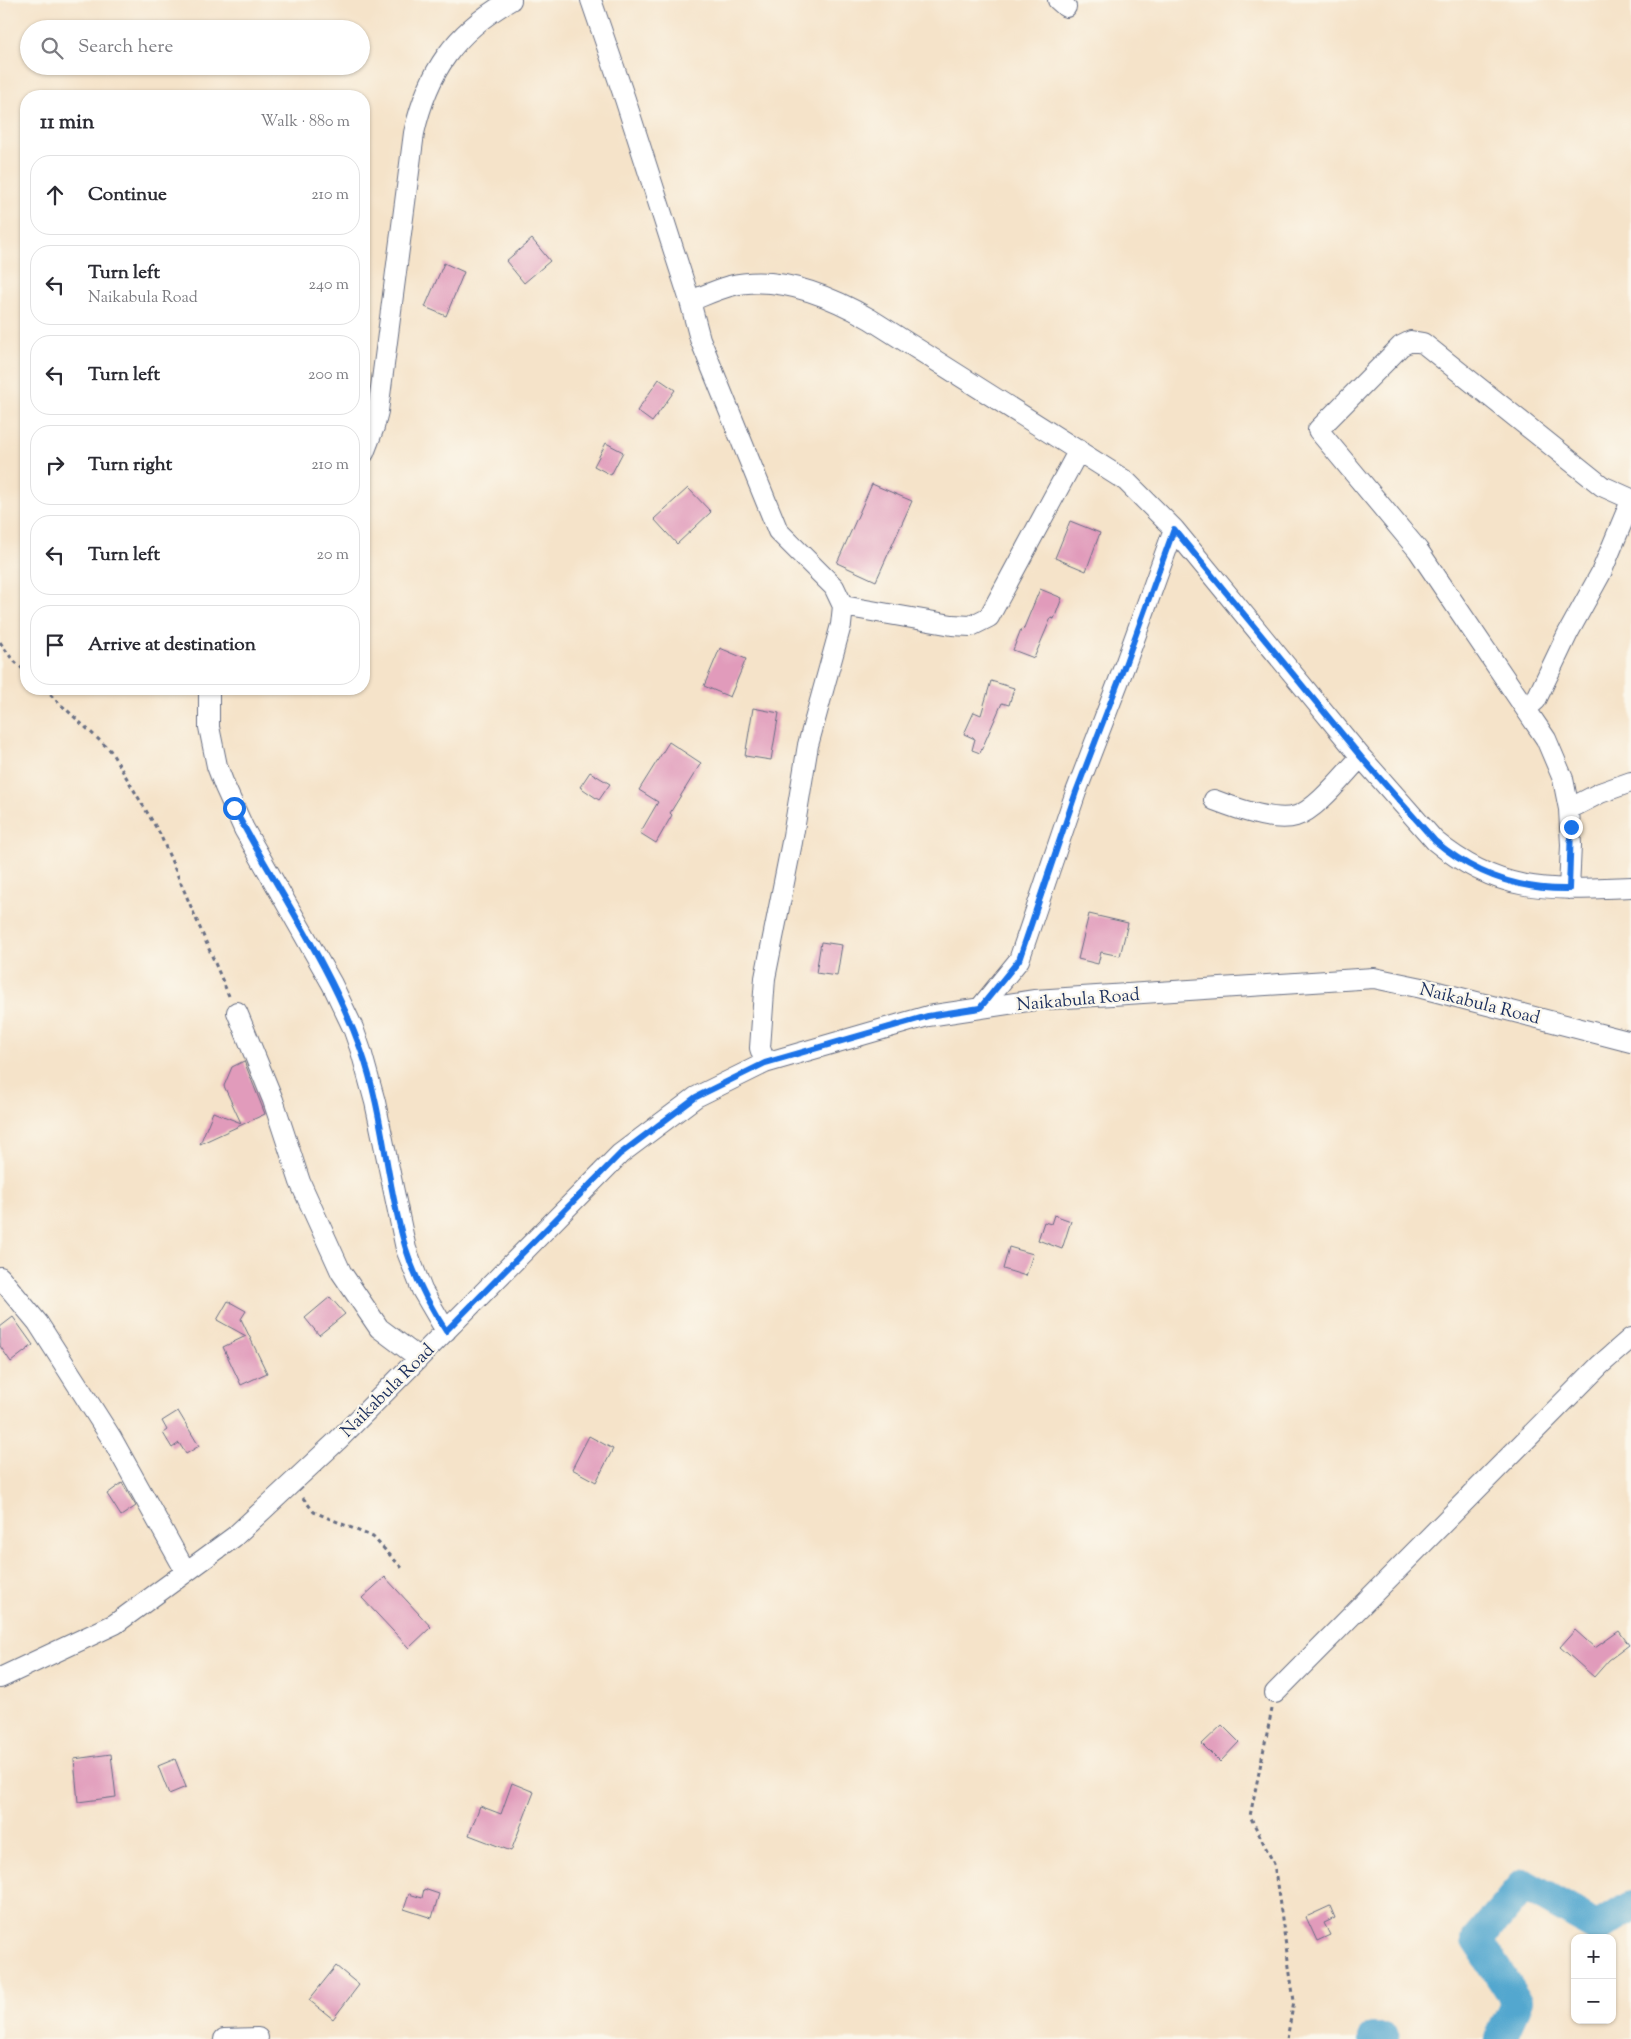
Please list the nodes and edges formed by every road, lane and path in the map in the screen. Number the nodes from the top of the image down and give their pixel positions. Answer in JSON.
{"nodes":[{"id":1,"x":511,"y":0,"type":"edge"},
{"id":2,"x":591,"y":0,"type":"edge"},
{"id":3,"x":690,"y":302,"type":"junction"},
{"id":4,"x":370,"y":438,"type":"edge"},
{"id":5,"x":1079,"y":450,"type":"junction"},
{"id":6,"x":1631,"y":500,"type":"edge"},
{"id":7,"x":1174,"y":529,"type":"junction"},
{"id":8,"x":843,"y":606,"type":"junction"},
{"id":9,"x":0,"y":642,"type":"edge"},
{"id":10,"x":20,"y":666,"type":"edge"},
{"id":11,"x":50,"y":695,"type":"edge"},
{"id":12,"x":209,"y":695,"type":"edge"},
{"id":13,"x":1527,"y":708,"type":"junction"},
{"id":14,"x":1361,"y":757,"type":"junction"},
{"id":15,"x":1631,"y":782,"type":"edge"},
{"id":16,"x":1214,"y":800,"type":"dead end"},
{"id":17,"x":1569,"y":809,"type":"junction"},
{"id":18,"x":1631,"y":887,"type":"edge"},
{"id":19,"x":1569,"y":889,"type":"junction"},
{"id":20,"x":980,"y":1008,"type":"junction"},
{"id":21,"x":237,"y":1012,"type":"joint"},
{"id":22,"x":1631,"y":1042,"type":"edge"},
{"id":23,"x":765,"y":1063,"type":"junction"},
{"id":24,"x":0,"y":1277,"type":"edge"},
{"id":25,"x":446,"y":1331,"type":"junction"},
{"id":26,"x":1631,"y":1338,"type":"edge"},
{"id":27,"x":419,"y":1358,"type":"junction"},
{"id":28,"x":291,"y":1483,"type":"junction"},
{"id":29,"x":403,"y":1569,"type":"dead end"},
{"id":30,"x":186,"y":1572,"type":"junction"},
{"id":31,"x":0,"y":1678,"type":"edge"},
{"id":32,"x":1275,"y":1693,"type":"joint"},
{"id":33,"x":258,"y":2038,"type":"edge"},
{"id":34,"x":224,"y":2039,"type":"edge"},
{"id":35,"x":1287,"y":2039,"type":"edge"}],
"edges":[{"from":1,"to":4,"type":"street"},
{"from":2,"to":3,"type":"street"},
{"from":3,"to":5,"type":"street"},
{"from":3,"to":8,"type":"street"},
{"from":5,"to":7,"type":"street"},
{"from":5,"to":8,"type":"street"},
{"from":6,"to":13,"type":"street"},
{"from":6,"to":13,"type":"street"},
{"from":7,"to":14,"type":"street"},
{"from":7,"to":20,"type":"street"},
{"from":8,"to":23,"type":"street"},
{"from":9,"to":10,"type":"path"},
{"from":11,"to":21,"type":"path"},
{"from":12,"to":25,"type":"street"},
{"from":13,"to":17,"type":"street"},
{"from":14,"to":16,"type":"street"},
{"from":14,"to":19,"type":"street"},
{"from":15,"to":17,"type":"street"},
{"from":17,"to":19,"type":"street"},
{"from":18,"to":19,"type":"street"},
{"from":20,"to":22,"type":"street","name":"Naikabula Road"},
{"from":20,"to":23,"type":"street","name":"Naikabula Road"},
{"from":21,"to":27,"type":"street"},
{"from":23,"to":25,"type":"street","name":"Naikabula Road"},
{"from":24,"to":30,"type":"street"},
{"from":25,"to":27,"type":"street","name":"Naikabula Road"},
{"from":26,"to":32,"type":"street"},
{"from":27,"to":28,"type":"street","name":"Naikabula Road"},
{"from":28,"to":29,"type":"path"},
{"from":28,"to":30,"type":"street","name":"Naikabula Road"},
{"from":30,"to":31,"type":"street","name":"Naikabula Road"},
{"from":32,"to":35,"type":"path"},
{"from":33,"to":34,"type":"street"}]}
